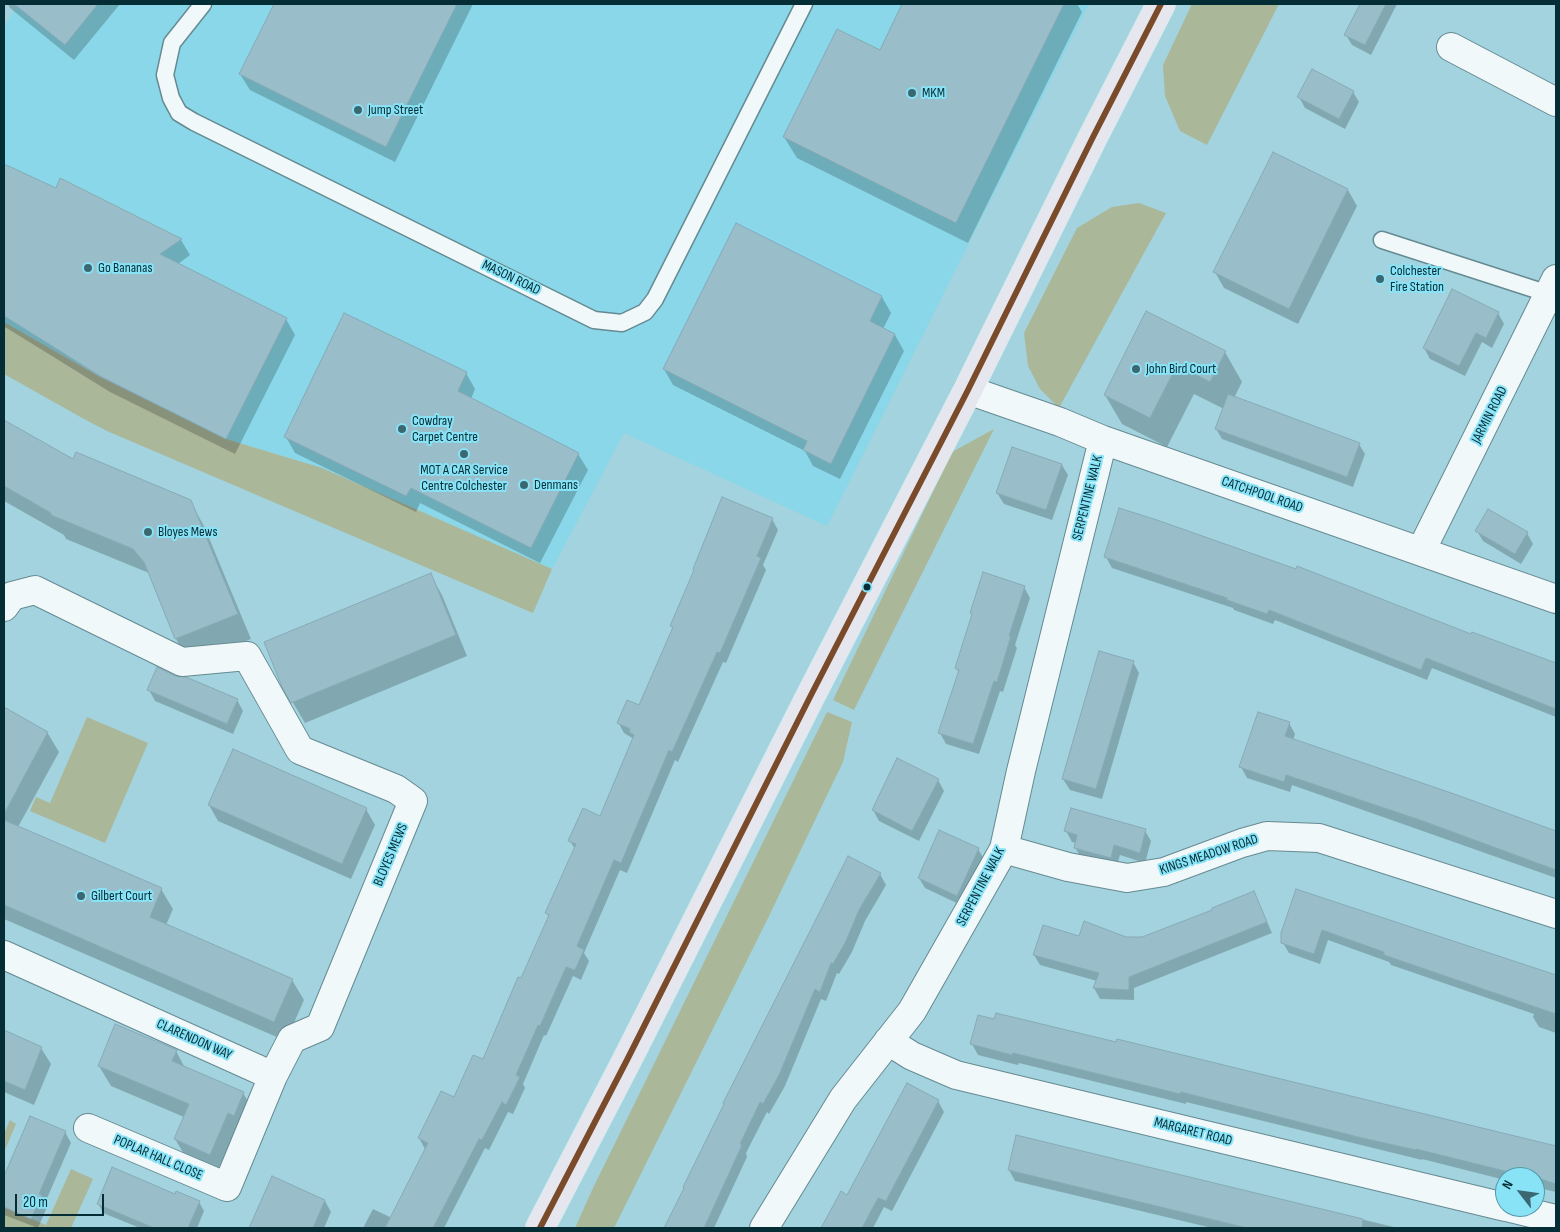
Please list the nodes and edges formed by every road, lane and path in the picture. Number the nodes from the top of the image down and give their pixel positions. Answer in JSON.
{"nodes":[{"id":1,"x":203,"y":4,"type":"edge"},
{"id":2,"x":804,"y":4,"type":"edge"},
{"id":3,"x":1160,"y":4,"type":"edge"},
{"id":4,"x":1451,"y":47,"type":"dead end"},
{"id":5,"x":1556,"y":102,"type":"edge"},
{"id":6,"x":1382,"y":240,"type":"dead end"},
{"id":7,"x":1554,"y":290,"type":"edge"},
{"id":8,"x":968,"y":390,"type":"junction"},
{"id":9,"x":1103,"y":440,"type":"junction"},
{"id":10,"x":1422,"y":551,"type":"junction"},
{"id":11,"x":1556,"y":599,"type":"edge"},
{"id":12,"x":4,"y":607,"type":"edge"},
{"id":13,"x":1004,"y":849,"type":"junction"},
{"id":14,"x":1556,"y":914,"type":"edge"},
{"id":15,"x":4,"y":955,"type":"edge"},
{"id":16,"x":888,"y":1041,"type":"junction"},
{"id":17,"x":273,"y":1076,"type":"junction"},
{"id":18,"x":88,"y":1128,"type":"dead end"},
{"id":19,"x":1495,"y":1204,"type":"edge"},
{"id":20,"x":540,"y":1228,"type":"edge"},
{"id":21,"x":764,"y":1228,"type":"edge"}],
"edges":[{"from":1,"to":2,"type":"lane","name":"MASON ROAD"},
{"from":3,"to":8,"type":"main road"},
{"from":4,"to":5,"type":"street"},
{"from":6,"to":7,"type":"lane"},
{"from":7,"to":10,"type":"street","name":"JARMIN ROAD"},
{"from":8,"to":9,"type":"street","name":"CATCHPOOL ROAD"},
{"from":8,"to":20,"type":"main road"},
{"from":9,"to":10,"type":"street","name":"CATCHPOOL ROAD"},
{"from":9,"to":13,"type":"street","name":"SERPENTINE WALK"},
{"from":10,"to":11,"type":"street","name":"CATCHPOOL ROAD"},
{"from":12,"to":17,"type":"street","name":"BLOYES MEWS"},
{"from":13,"to":14,"type":"street","name":"KINGS MEADOW ROAD"},
{"from":13,"to":16,"type":"street","name":"SERPENTINE WALK"},
{"from":15,"to":17,"type":"street","name":"CLARENDON WAY"},
{"from":16,"to":19,"type":"street","name":"MARGARET ROAD"},
{"from":16,"to":21,"type":"street","name":"SERPENTINE WALK"},
{"from":17,"to":18,"type":"street","name":"POPLAR HALL CLOSE"}]}
